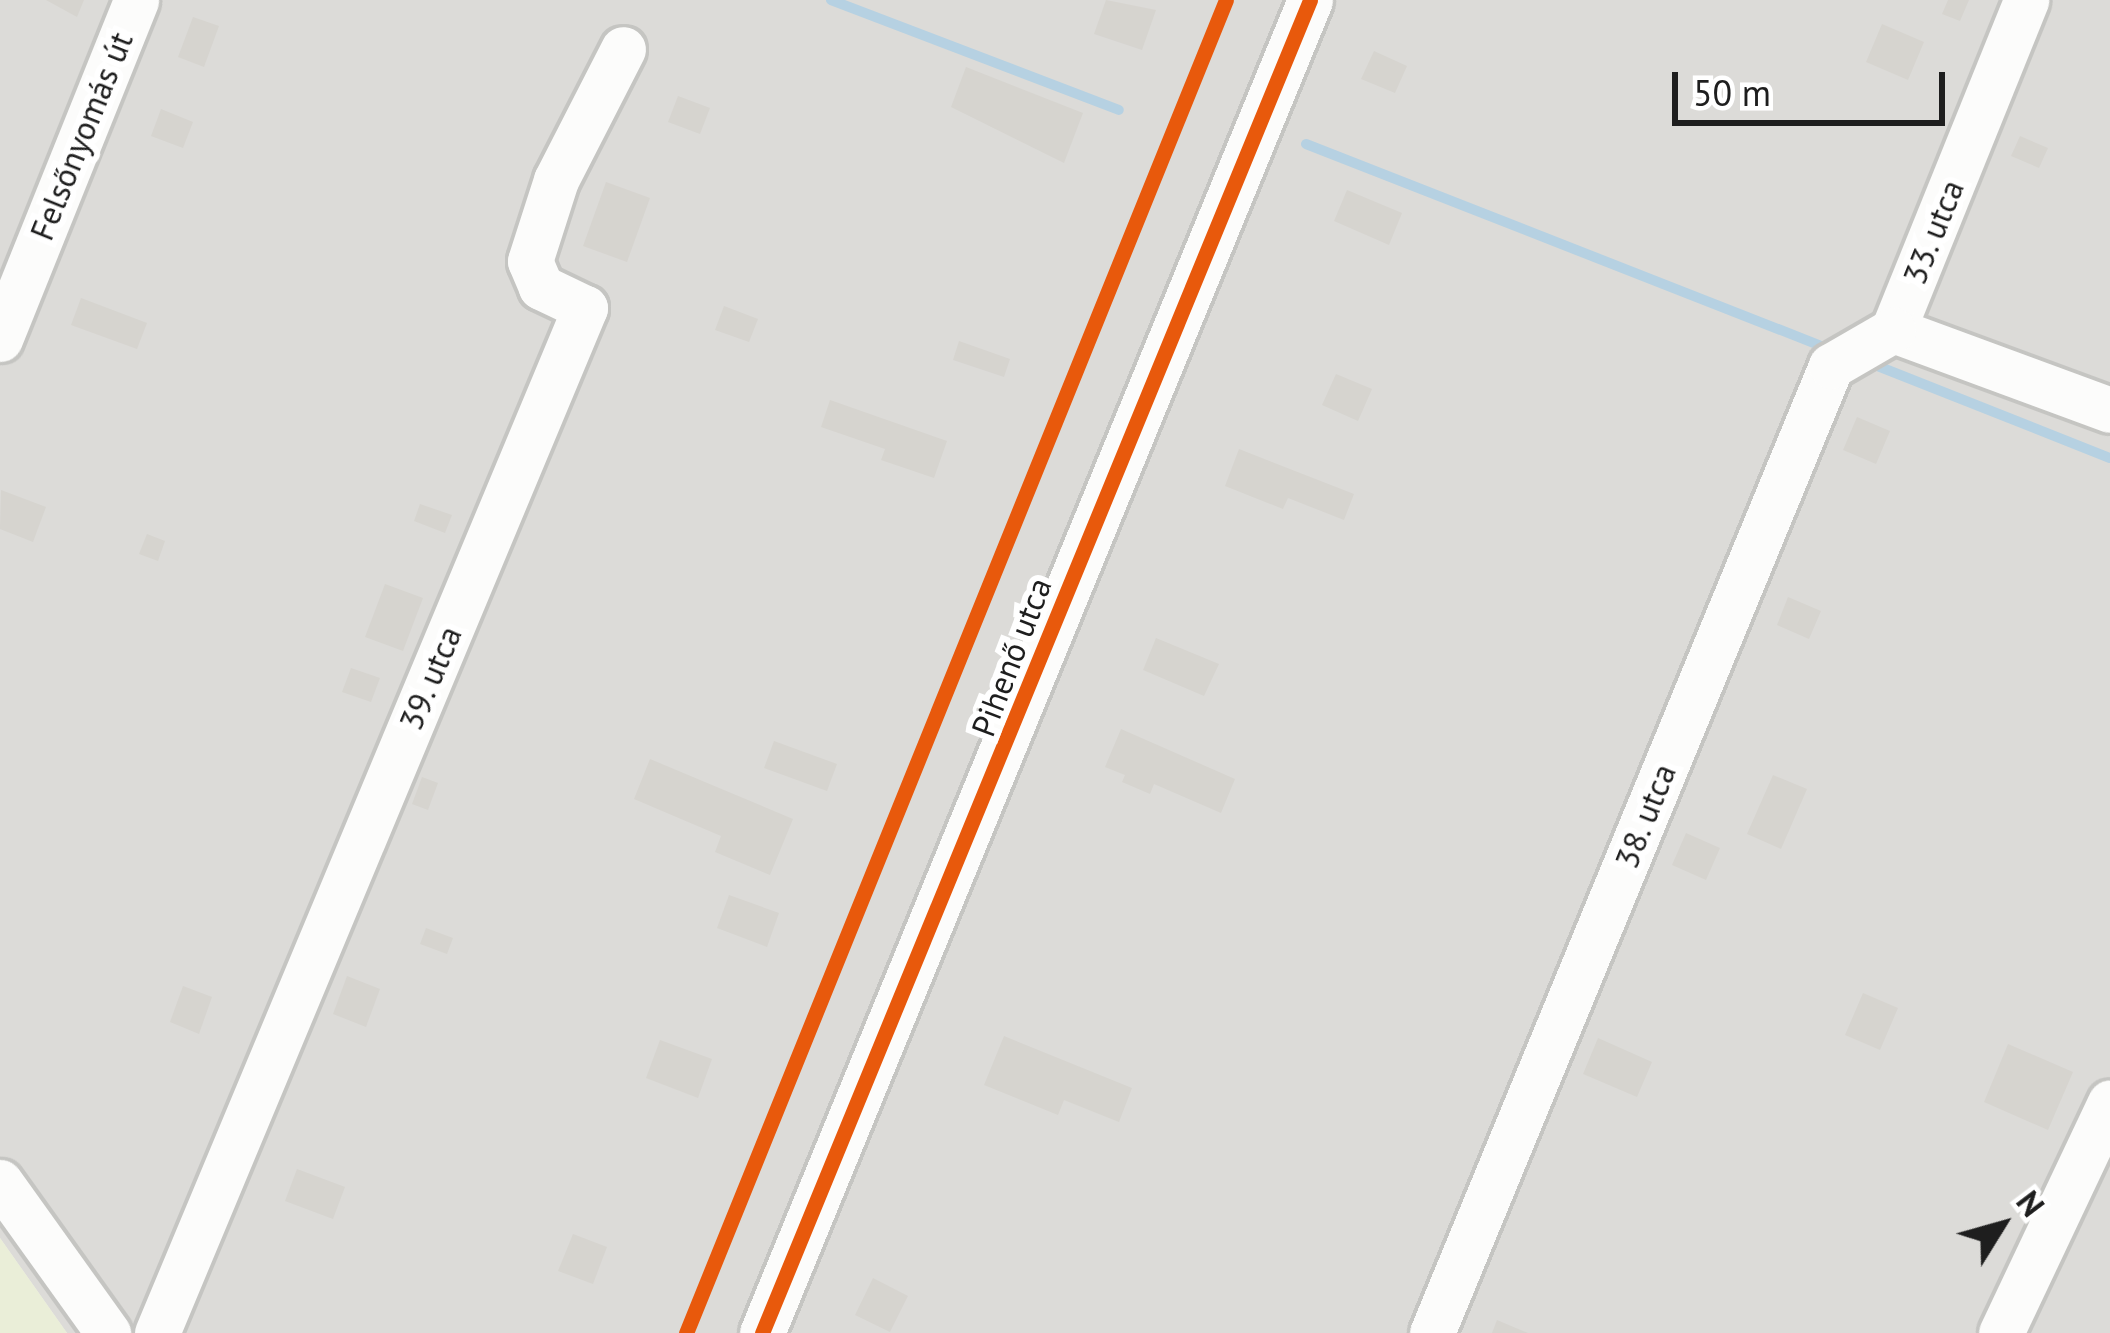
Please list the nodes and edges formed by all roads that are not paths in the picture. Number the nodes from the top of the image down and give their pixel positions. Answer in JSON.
{"nodes":[{"id":1,"x":136,"y":0,"type":"edge"},
{"id":2,"x":1310,"y":0,"type":"edge"},
{"id":3,"x":2026,"y":0,"type":"edge"},
{"id":4,"x":623,"y":50,"type":"dead end"},
{"id":5,"x":1893,"y":330,"type":"junction"},
{"id":6,"x":0,"y":339,"type":"edge"},
{"id":7,"x":2110,"y":410,"type":"edge"},
{"id":8,"x":2110,"y":1102,"type":"edge"},
{"id":9,"x":0,"y":1181,"type":"edge"},
{"id":10,"x":108,"y":1333,"type":"edge"},
{"id":11,"x":157,"y":1333,"type":"edge"},
{"id":12,"x":762,"y":1333,"type":"edge"},
{"id":13,"x":1432,"y":1333,"type":"edge"},
{"id":14,"x":2001,"y":1333,"type":"edge"}],
"edges":[{"from":1,"to":6,"type":"street","name":"Felsőnyomás út"},
{"from":2,"to":12,"type":"street","name":"Pihenő utca"},
{"from":3,"to":5,"type":"street","name":"33. utca"},
{"from":4,"to":11,"type":"street","name":"39. utca"},
{"from":5,"to":7,"type":"street"},
{"from":5,"to":13,"type":"street","name":"38. utca"},
{"from":8,"to":14,"type":"street"},
{"from":9,"to":10,"type":"street"}]}
